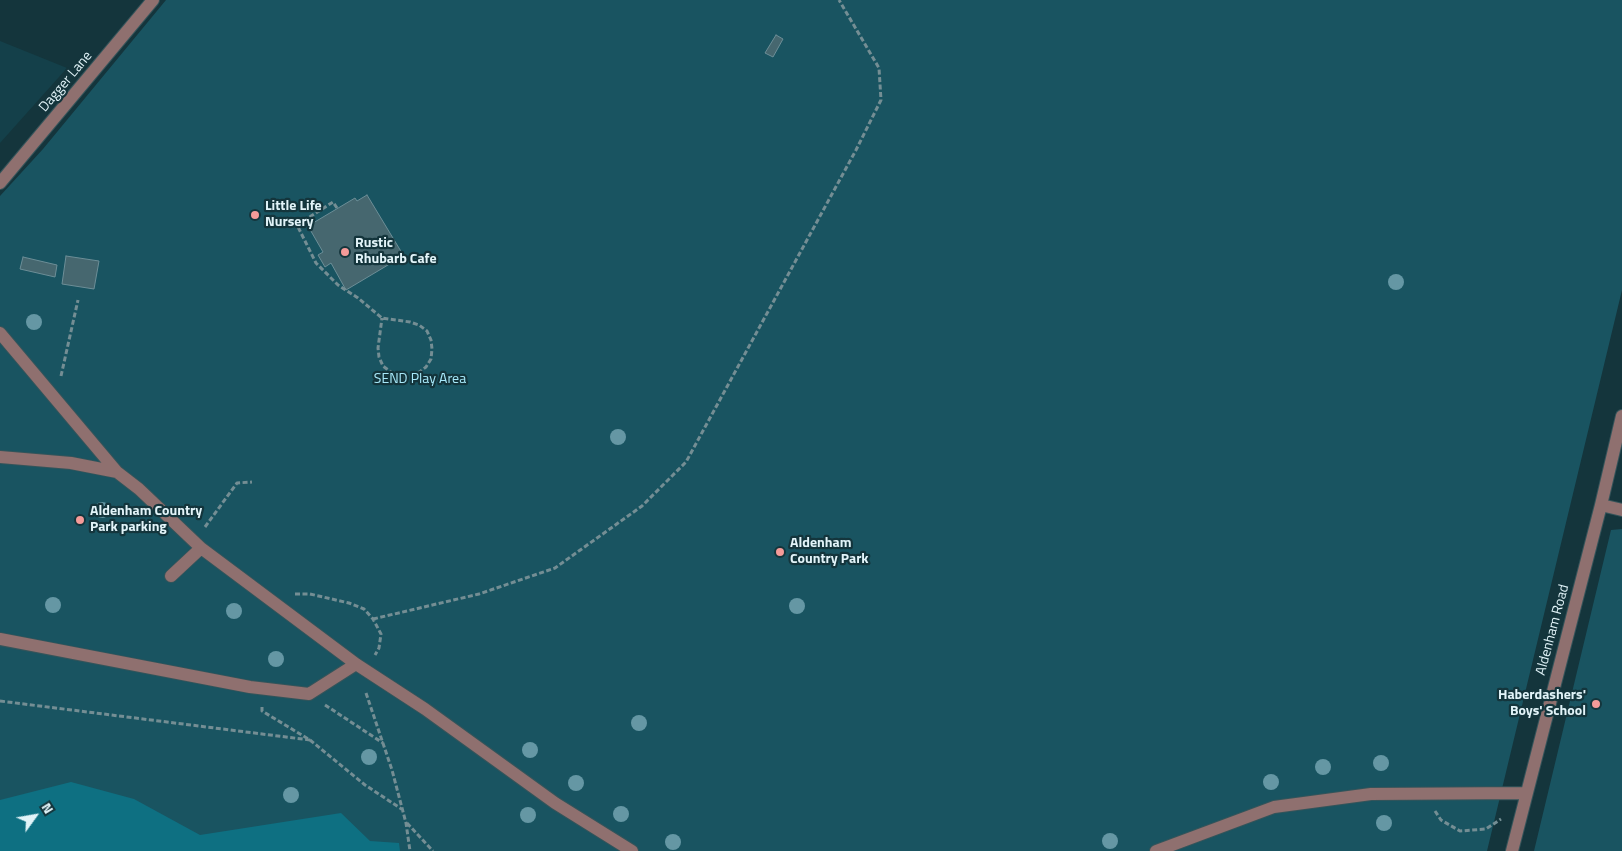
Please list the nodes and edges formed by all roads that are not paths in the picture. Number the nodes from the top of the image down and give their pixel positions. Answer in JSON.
{"nodes":[{"id":1,"x":154,"y":0,"type":"edge"},
{"id":2,"x":0,"y":183,"type":"edge"},
{"id":3,"x":0,"y":333,"type":"edge"},
{"id":4,"x":1622,"y":416,"type":"edge"},
{"id":5,"x":0,"y":457,"type":"edge"},
{"id":6,"x":117,"y":472,"type":"junction"},
{"id":7,"x":1601,"y":505,"type":"junction"},
{"id":8,"x":1622,"y":510,"type":"edge"},
{"id":9,"x":198,"y":545,"type":"junction"},
{"id":10,"x":171,"y":576,"type":"dead end"},
{"id":11,"x":0,"y":639,"type":"edge"},
{"id":12,"x":362,"y":667,"type":"junction"},
{"id":13,"x":1524,"y":799,"type":"junction"},
{"id":14,"x":632,"y":851,"type":"edge"},
{"id":15,"x":1156,"y":851,"type":"edge"},
{"id":16,"x":1512,"y":851,"type":"edge"}],
"edges":[{"from":1,"to":2,"type":"street","name":"Dagger Lane"},
{"from":3,"to":6,"type":"street"},
{"from":4,"to":7,"type":"street","name":"Aldenham Road"},
{"from":5,"to":6,"type":"street"},
{"from":6,"to":9,"type":"street"},
{"from":7,"to":8,"type":"street"},
{"from":7,"to":13,"type":"street","name":"Aldenham Road"},
{"from":9,"to":10,"type":"street"},
{"from":9,"to":12,"type":"street"},
{"from":11,"to":12,"type":"street"},
{"from":12,"to":14,"type":"street"},
{"from":13,"to":15,"type":"street"},
{"from":13,"to":16,"type":"street","name":"Aldenham Road"}]}
